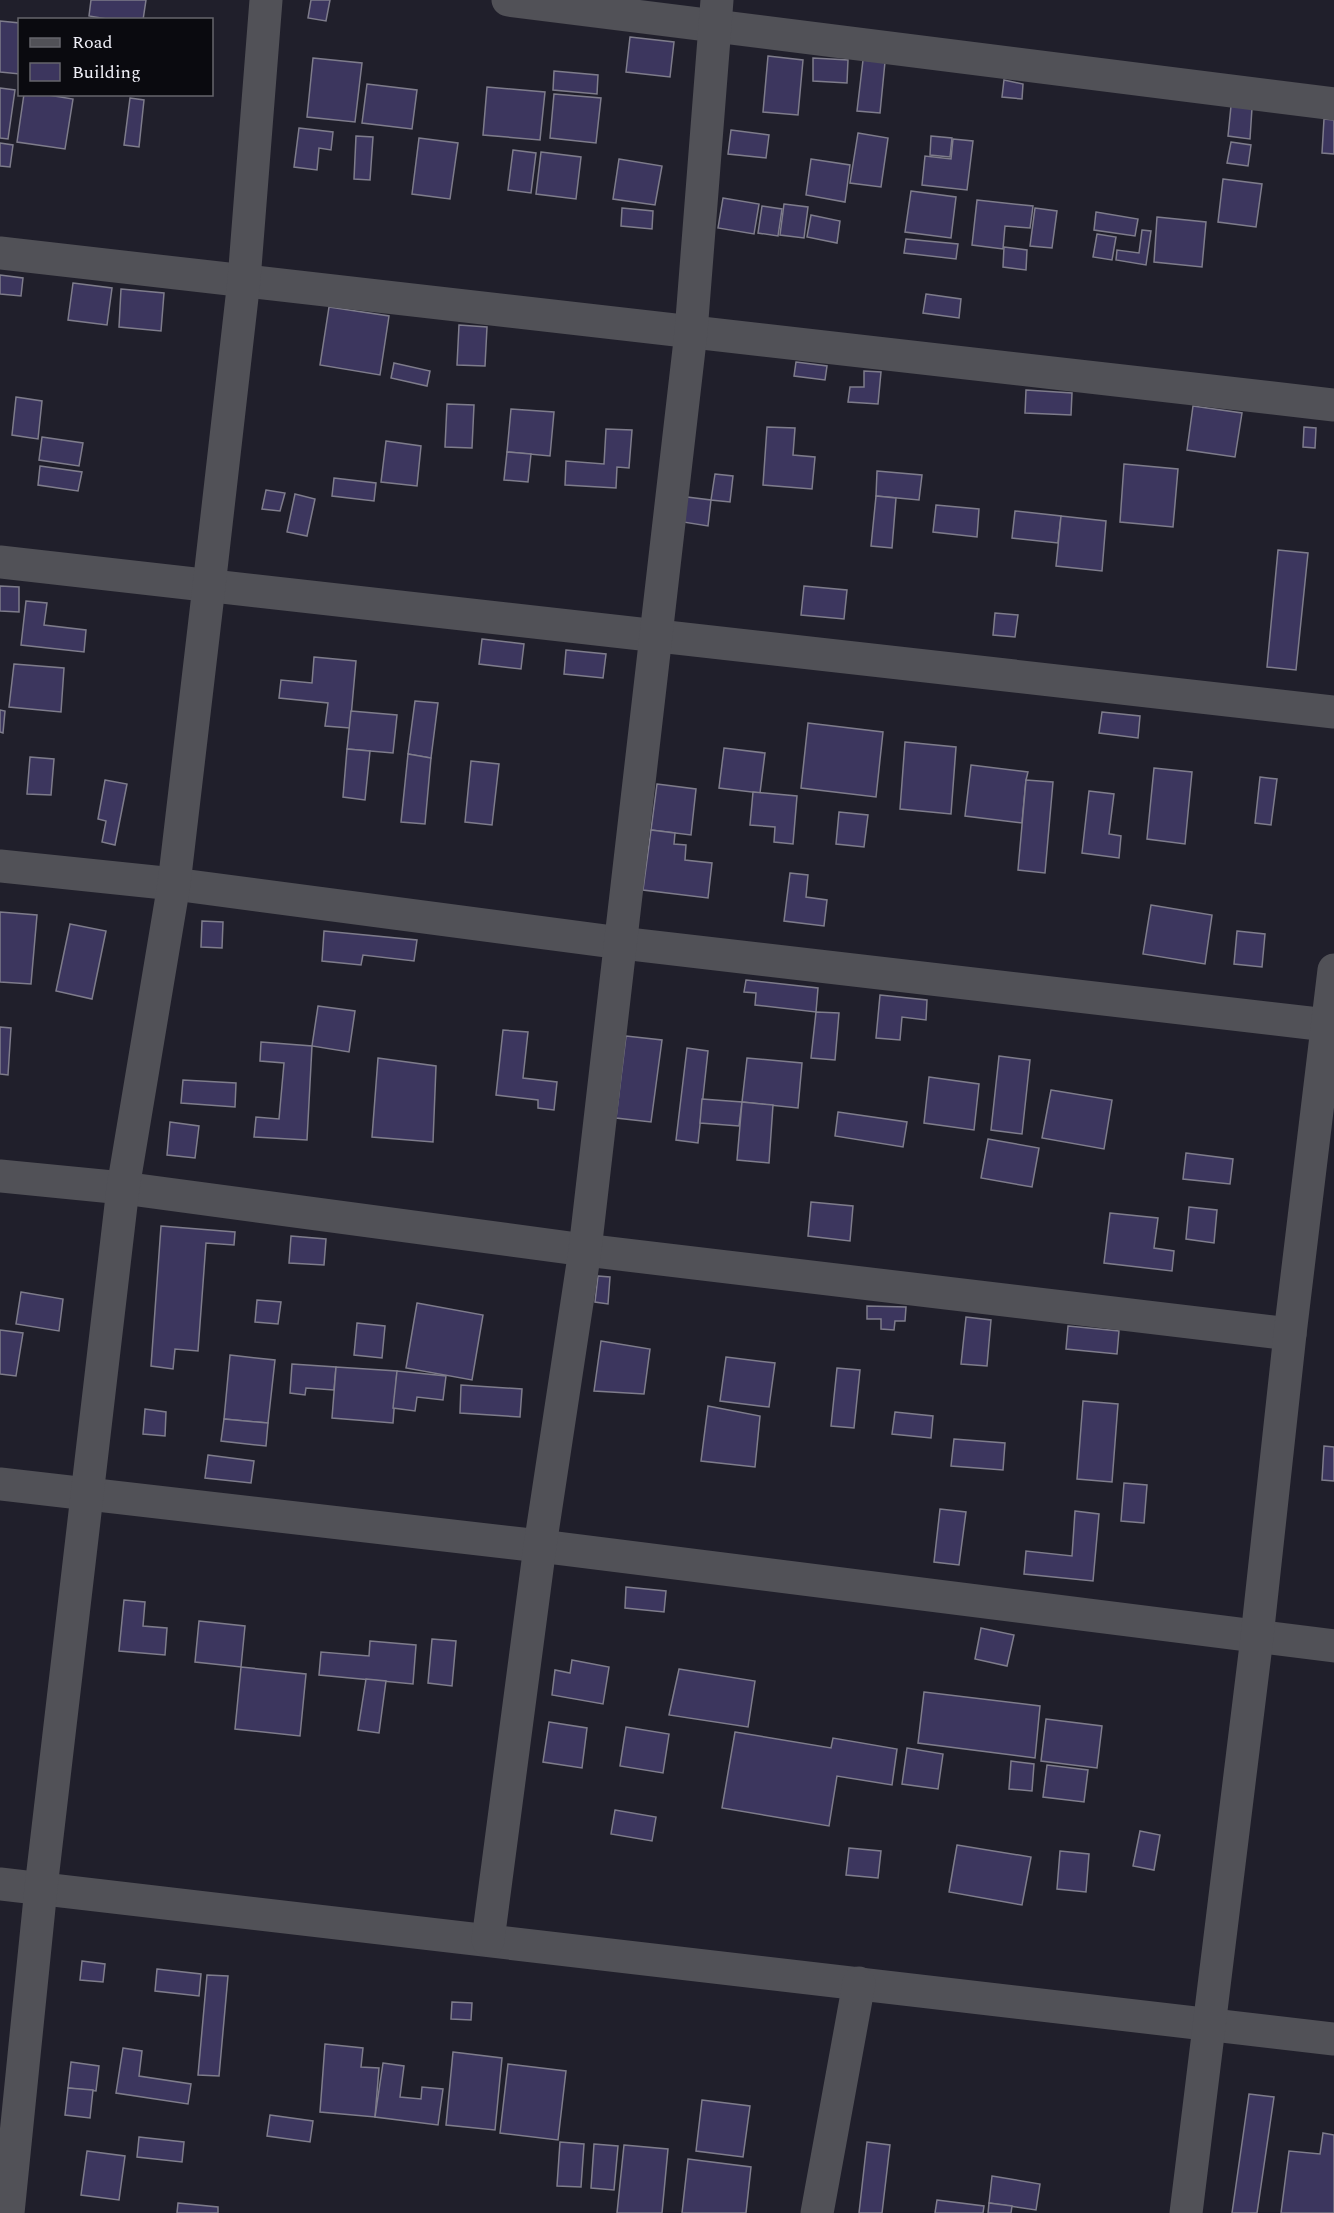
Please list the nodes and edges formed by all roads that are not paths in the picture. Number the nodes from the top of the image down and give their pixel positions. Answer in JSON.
{"nodes":[{"id":1,"x":266,"y":0,"type":"edge"},
{"id":2,"x":508,"y":0,"type":"edge"},
{"id":3,"x":716,"y":13,"type":"edge"},
{"id":4,"x":1334,"y":104,"type":"edge"},
{"id":5,"x":0,"y":253,"type":"edge"},
{"id":6,"x":244,"y":280,"type":"junction"},
{"id":7,"x":691,"y":332,"type":"junction"},
{"id":8,"x":1334,"y":405,"type":"edge"},
{"id":9,"x":0,"y":562,"type":"edge"},
{"id":10,"x":209,"y":586,"type":"junction"},
{"id":11,"x":656,"y":636,"type":"junction"},
{"id":12,"x":1334,"y":712,"type":"edge"},
{"id":13,"x":0,"y":866,"type":"edge"},
{"id":14,"x":174,"y":884,"type":"junction"},
{"id":15,"x":621,"y":943,"type":"junction"},
{"id":16,"x":1334,"y":970,"type":"edge"},
{"id":17,"x":1328,"y":1025,"type":"junction"},
{"id":18,"x":0,"y":1176,"type":"edge"},
{"id":19,"x":123,"y":1188,"type":"junction"},
{"id":20,"x":585,"y":1250,"type":"junction"},
{"id":21,"x":1290,"y":1334,"type":"junction"},
{"id":22,"x":0,"y":1484,"type":"edge"},
{"id":23,"x":88,"y":1493,"type":"junction"},
{"id":24,"x":540,"y":1546,"type":"junction"},
{"id":25,"x":1257,"y":1637,"type":"junction"},
{"id":26,"x":1334,"y":1646,"type":"edge"},
{"id":27,"x":0,"y":1884,"type":"edge"},
{"id":28,"x":41,"y":1888,"type":"junction"},
{"id":29,"x":488,"y":1940,"type":"junction"},
{"id":30,"x":859,"y":1983,"type":"junction"},
{"id":31,"x":1208,"y":2024,"type":"junction"},
{"id":32,"x":1334,"y":2039,"type":"edge"},
{"id":33,"x":8,"y":2213,"type":"edge"},
{"id":34,"x":817,"y":2213,"type":"edge"},
{"id":35,"x":1186,"y":2213,"type":"edge"}],
"edges":[{"from":1,"to":6,"type":"street"},
{"from":2,"to":3,"type":"street"},
{"from":3,"to":4,"type":"street"},
{"from":3,"to":7,"type":"street"},
{"from":5,"to":6,"type":"street"},
{"from":6,"to":7,"type":"street"},
{"from":6,"to":10,"type":"street"},
{"from":7,"to":8,"type":"street"},
{"from":7,"to":11,"type":"street"},
{"from":9,"to":10,"type":"street"},
{"from":10,"to":11,"type":"street"},
{"from":10,"to":14,"type":"street"},
{"from":11,"to":12,"type":"street"},
{"from":11,"to":15,"type":"street"},
{"from":13,"to":14,"type":"street"},
{"from":14,"to":15,"type":"street"},
{"from":14,"to":19,"type":"street"},
{"from":15,"to":17,"type":"street"},
{"from":15,"to":20,"type":"street"},
{"from":16,"to":17,"type":"street"},
{"from":17,"to":21,"type":"street"},
{"from":18,"to":19,"type":"street"},
{"from":19,"to":20,"type":"street"},
{"from":19,"to":23,"type":"street"},
{"from":20,"to":21,"type":"street"},
{"from":20,"to":24,"type":"street"},
{"from":21,"to":25,"type":"street"},
{"from":22,"to":23,"type":"street"},
{"from":23,"to":24,"type":"street"},
{"from":23,"to":28,"type":"street"},
{"from":24,"to":25,"type":"street"},
{"from":24,"to":29,"type":"street"},
{"from":25,"to":26,"type":"street"},
{"from":25,"to":31,"type":"street"},
{"from":27,"to":28,"type":"street"},
{"from":28,"to":29,"type":"street"},
{"from":28,"to":33,"type":"street"},
{"from":29,"to":30,"type":"street"},
{"from":30,"to":31,"type":"street"},
{"from":30,"to":34,"type":"street"},
{"from":31,"to":32,"type":"street"},
{"from":31,"to":35,"type":"street"}]}
